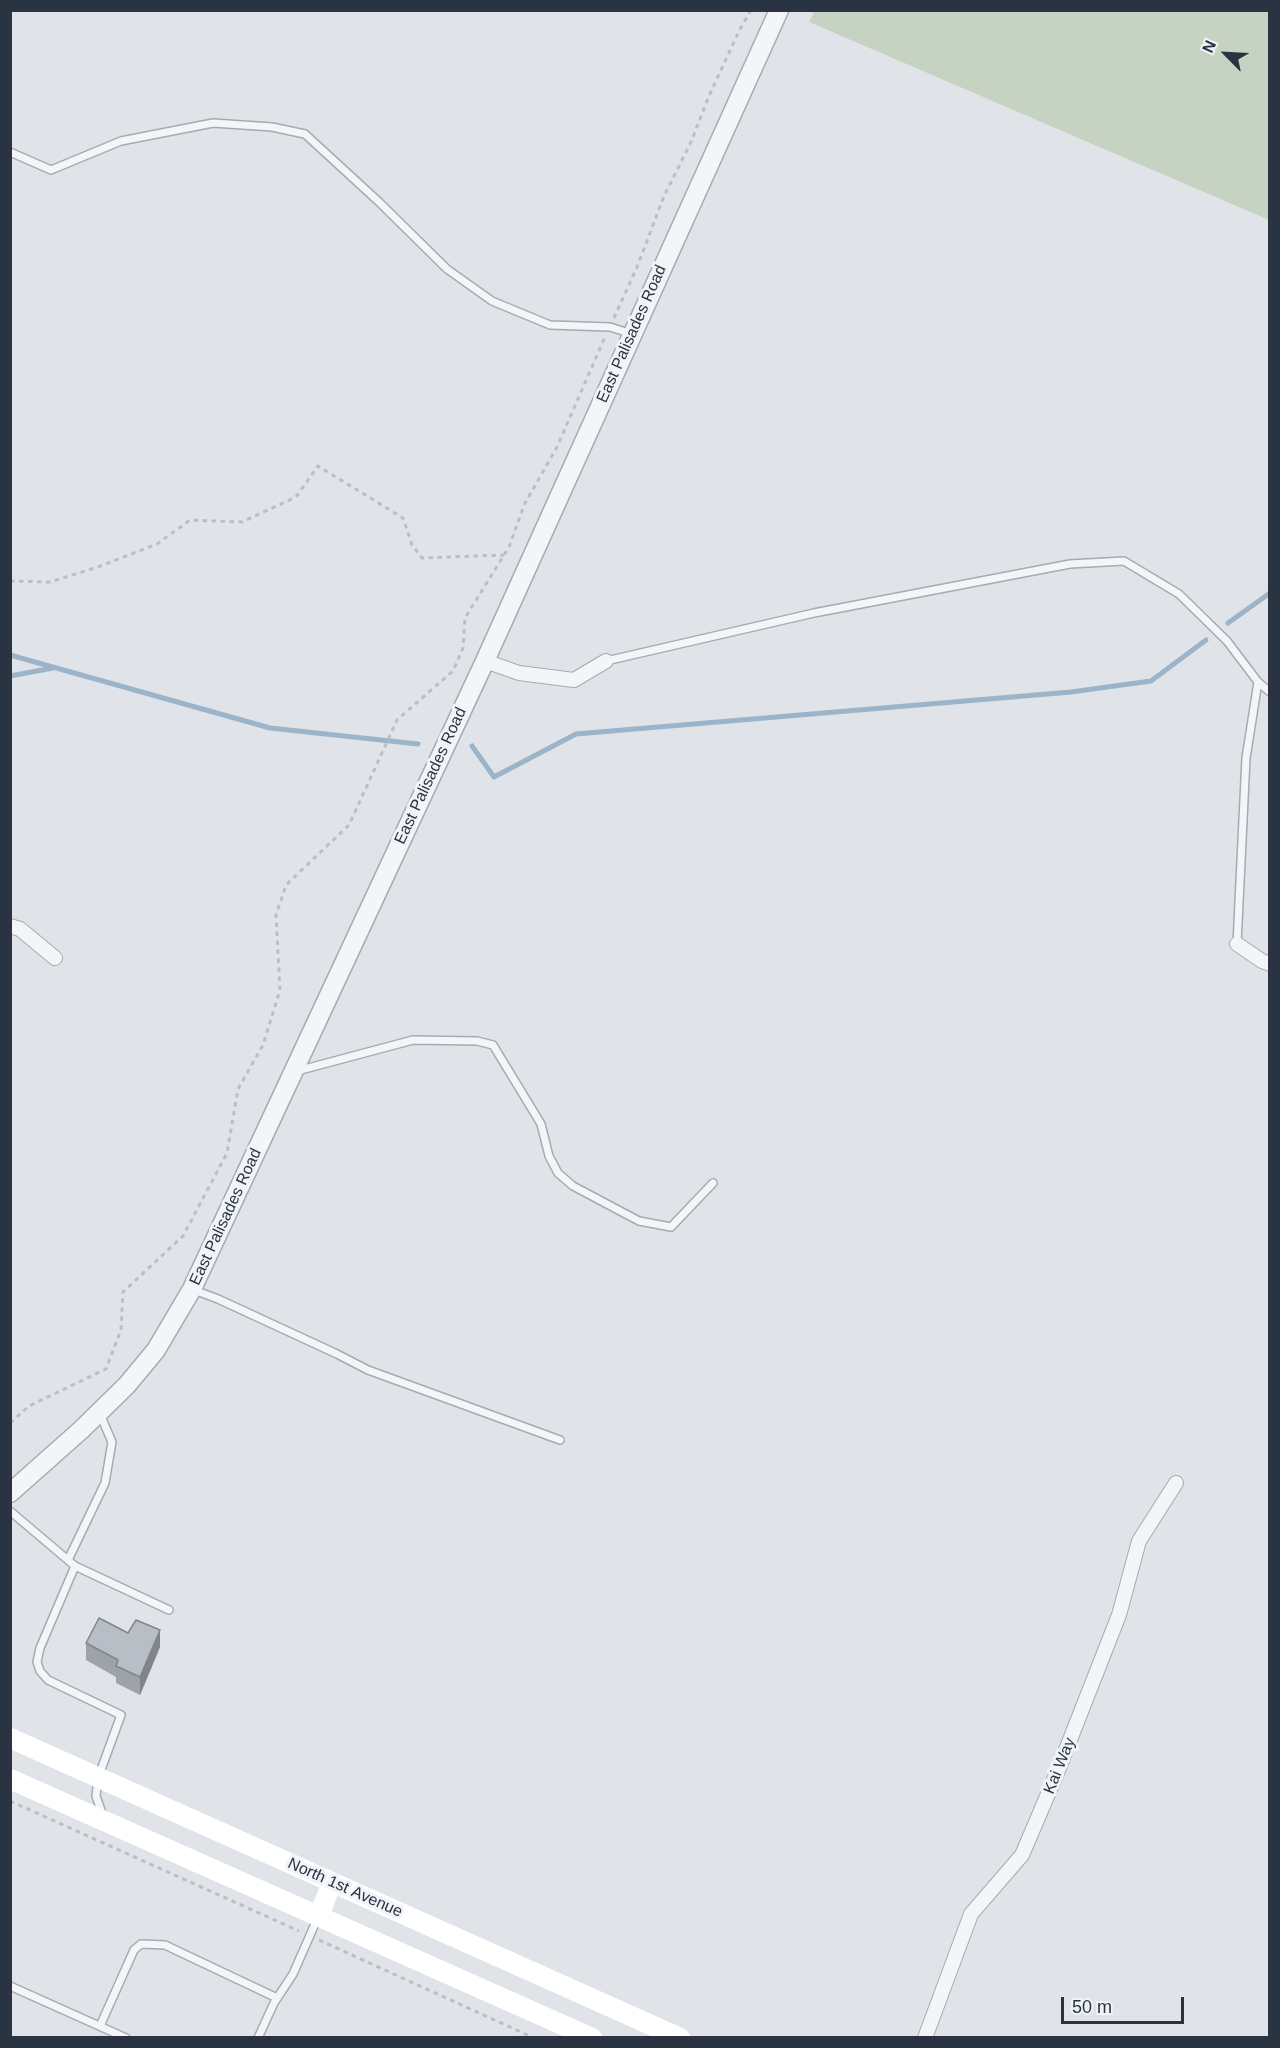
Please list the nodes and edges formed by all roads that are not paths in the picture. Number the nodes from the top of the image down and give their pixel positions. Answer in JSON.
{"nodes":[{"id":1,"x":779,"y":10,"type":"edge"},
{"id":2,"x":10,"y":152,"type":"edge"},
{"id":3,"x":632,"y":334,"type":"junction"},
{"id":4,"x":485,"y":661,"type":"junction"},
{"id":5,"x":606,"y":661,"type":"joint"},
{"id":6,"x":1258,"y":682,"type":"junction"},
{"id":7,"x":1269,"y":692,"type":"edge"},
{"id":8,"x":10,"y":926,"type":"edge"},
{"id":9,"x":1237,"y":944,"type":"joint"},
{"id":10,"x":55,"y":958,"type":"dead end"},
{"id":11,"x":1269,"y":964,"type":"edge"},
{"id":12,"x":294,"y":1071,"type":"junction"},
{"id":13,"x":713,"y":1183,"type":"dead end"},
{"id":14,"x":192,"y":1289,"type":"junction"},
{"id":15,"x":100,"y":1413,"type":"junction"},
{"id":16,"x":560,"y":1440,"type":"dead end"},
{"id":17,"x":1176,"y":1483,"type":"dead end"},
{"id":18,"x":10,"y":1493,"type":"edge"},
{"id":19,"x":10,"y":1511,"type":"edge"},
{"id":20,"x":68,"y":1560,"type":"junction"},
{"id":21,"x":75,"y":1566,"type":"junction"},
{"id":22,"x":169,"y":1610,"type":"dead end"},
{"id":23,"x":10,"y":1738,"type":"edge"},
{"id":24,"x":98,"y":1778,"type":"junction"},
{"id":25,"x":10,"y":1779,"type":"edge"},
{"id":26,"x":105,"y":1821,"type":"junction"},
{"id":27,"x":332,"y":1882,"type":"junction"},
{"id":28,"x":319,"y":1916,"type":"junction"},
{"id":29,"x":10,"y":1986,"type":"edge"},
{"id":30,"x":277,"y":1998,"type":"junction"},
{"id":31,"x":100,"y":2026,"type":"junction"},
{"id":32,"x":126,"y":2037,"type":"edge"},
{"id":33,"x":258,"y":2037,"type":"edge"},
{"id":34,"x":592,"y":2037,"type":"edge"},
{"id":35,"x":680,"y":2037,"type":"edge"},
{"id":36,"x":925,"y":2037,"type":"edge"}],
"edges":[{"from":1,"to":3,"type":"street","name":"East Palisades Road"},
{"from":2,"to":3,"type":"lane"},
{"from":3,"to":4,"type":"street","name":"East Palisades Road"},
{"from":4,"to":5,"type":"street"},
{"from":4,"to":12,"type":"street","name":"East Palisades Road"},
{"from":5,"to":6,"type":"lane"},
{"from":6,"to":7,"type":"lane"},
{"from":6,"to":9,"type":"lane"},
{"from":8,"to":10,"type":"street"},
{"from":9,"to":11,"type":"street"},
{"from":12,"to":13,"type":"lane"},
{"from":12,"to":14,"type":"street","name":"East Palisades Road"},
{"from":14,"to":15,"type":"street","name":"East Palisades Road"},
{"from":14,"to":16,"type":"lane"},
{"from":15,"to":18,"type":"street","name":"East Palisades Road"},
{"from":15,"to":20,"type":"lane"},
{"from":17,"to":36,"type":"street","name":"Kai Way"},
{"from":19,"to":20,"type":"lane"},
{"from":20,"to":21,"type":"lane"},
{"from":21,"to":22,"type":"lane"},
{"from":21,"to":24,"type":"lane"},
{"from":23,"to":24,"type":"main road","name":"North 1st Avenue"},
{"from":24,"to":26,"type":"lane"},
{"from":24,"to":27,"type":"main road","name":"North 1st Avenue"},
{"from":25,"to":26,"type":"main road"},
{"from":26,"to":28,"type":"main road"},
{"from":27,"to":28,"type":"main road"},
{"from":27,"to":35,"type":"main road","name":"North 1st Avenue"},
{"from":28,"to":30,"type":"lane"},
{"from":28,"to":34,"type":"main road"},
{"from":29,"to":31,"type":"lane"},
{"from":30,"to":31,"type":"lane"},
{"from":30,"to":33,"type":"lane"},
{"from":31,"to":32,"type":"lane"}]}
